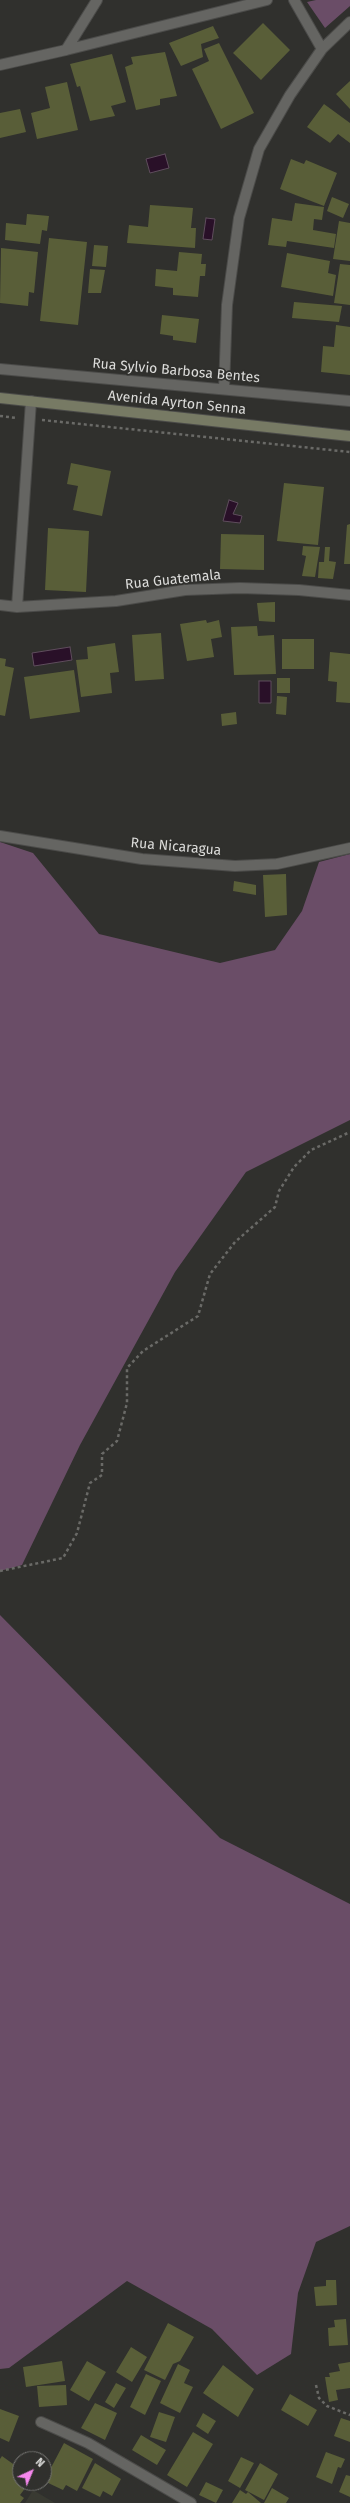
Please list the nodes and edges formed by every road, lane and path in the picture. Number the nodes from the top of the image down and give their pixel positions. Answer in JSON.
{"nodes":[{"id":1,"x":97,"y":0,"type":"edge"},
{"id":2,"x":267,"y":0,"type":"edge"},
{"id":3,"x":294,"y":0,"type":"edge"},
{"id":4,"x":350,"y":22,"type":"edge"},
{"id":5,"x":322,"y":48,"type":"junction"},
{"id":6,"x":66,"y":50,"type":"junction"},
{"id":7,"x":0,"y":65,"type":"edge"},
{"id":8,"x":0,"y":369,"type":"edge"},
{"id":9,"x":224,"y":389,"type":"junction"},
{"id":10,"x":0,"y":398,"type":"edge"},
{"id":11,"x":31,"y":400,"type":"junction"},
{"id":12,"x":350,"y":401,"type":"edge"},
{"id":13,"x":0,"y":416,"type":"edge"},
{"id":14,"x":30,"y":419,"type":"junction"},
{"id":15,"x":350,"y":436,"type":"edge"},
{"id":16,"x":350,"y":452,"type":"edge"},
{"id":17,"x":350,"y":595,"type":"edge"},
{"id":18,"x":0,"y":605,"type":"edge"},
{"id":19,"x":16,"y":607,"type":"junction"},
{"id":20,"x":0,"y":836,"type":"edge"},
{"id":21,"x":350,"y":848,"type":"edge"},
{"id":22,"x":350,"y":1132,"type":"edge"},
{"id":23,"x":0,"y":1571,"type":"edge"},
{"id":24,"x":316,"y":2385,"type":"dead end"},
{"id":25,"x":350,"y":2415,"type":"edge"},
{"id":26,"x":42,"y":2422,"type":"dead end"},
{"id":27,"x":191,"y":2503,"type":"edge"}],
"edges":[{"from":1,"to":6,"type":"street"},
{"from":2,"to":6,"type":"street"},
{"from":3,"to":5,"type":"street"},
{"from":4,"to":5,"type":"street"},
{"from":5,"to":9,"type":"street"},
{"from":6,"to":7,"type":"street"},
{"from":8,"to":9,"type":"street","name":"Rua Sylvio Barbosa Bentes"},
{"from":9,"to":12,"type":"street","name":"Rua Sylvio Barbosa Bentes"},
{"from":10,"to":11,"type":"main road","name":"Avenida Ayrton Senna"},
{"from":11,"to":14,"type":"street"},
{"from":11,"to":15,"type":"main road","name":"Avenida Ayrton Senna"},
{"from":13,"to":14,"type":"path"},
{"from":14,"to":16,"type":"path"},
{"from":14,"to":19,"type":"street"},
{"from":17,"to":19,"type":"street","name":"Rua Guatemala"},
{"from":18,"to":19,"type":"street","name":"Rua Guatemala"},
{"from":20,"to":21,"type":"street","name":"Rua Nicaragua"},
{"from":22,"to":23,"type":"path"},
{"from":24,"to":25,"type":"path"},
{"from":26,"to":27,"type":"street"}]}
